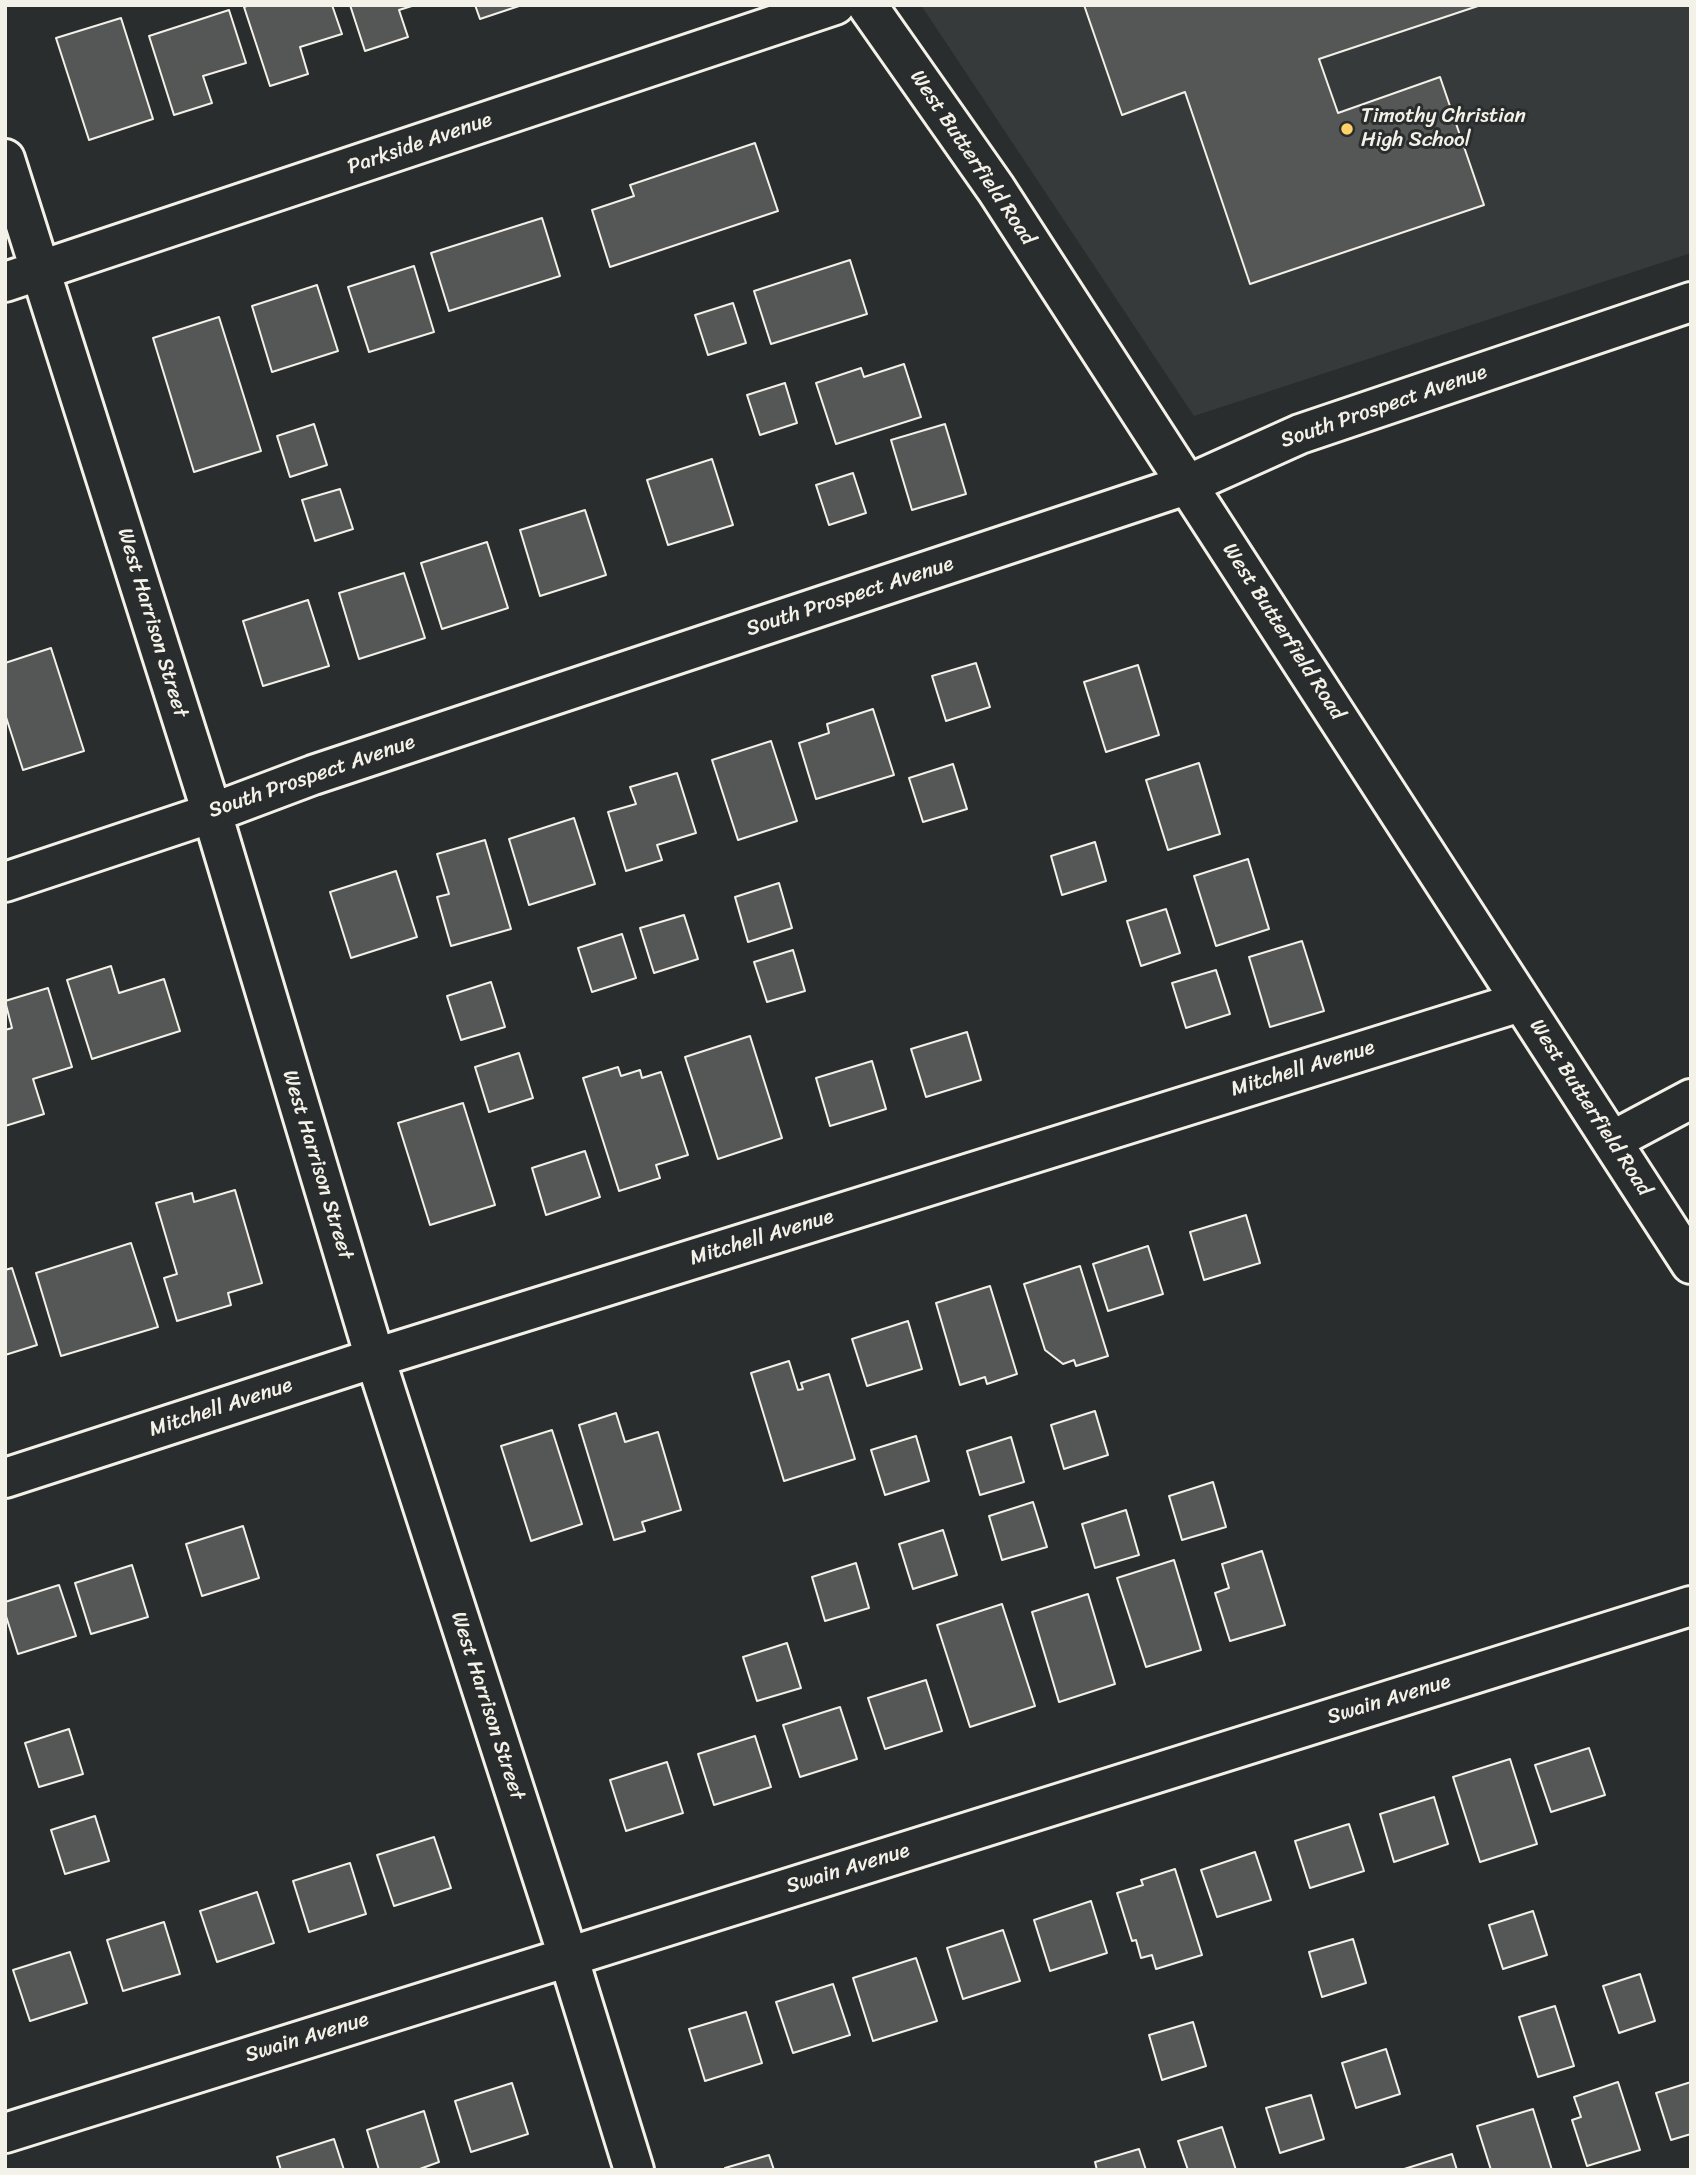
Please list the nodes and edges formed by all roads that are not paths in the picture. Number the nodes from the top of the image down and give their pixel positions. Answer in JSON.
{"nodes":[{"id":1,"x":835,"y":5,"type":"edge"},
{"id":2,"x":867,"y":5,"type":"edge"},
{"id":3,"x":5,"y":159,"type":"edge"},
{"id":4,"x":42,"y":270,"type":"junction"},
{"id":5,"x":5,"y":282,"type":"edge"},
{"id":6,"x":1691,"y":302,"type":"edge"},
{"id":7,"x":1189,"y":484,"type":"junction"},
{"id":8,"x":212,"y":813,"type":"junction"},
{"id":9,"x":5,"y":882,"type":"edge"},
{"id":10,"x":1520,"y":1002,"type":"junction"},
{"id":11,"x":1691,"y":1099,"type":"edge"},
{"id":12,"x":1612,"y":1141,"type":"junction"},
{"id":13,"x":1691,"y":1264,"type":"edge"},
{"id":14,"x":375,"y":1358,"type":"junction"},
{"id":15,"x":5,"y":1478,"type":"edge"},
{"id":16,"x":1691,"y":1606,"type":"edge"},
{"id":17,"x":568,"y":1956,"type":"junction"},
{"id":18,"x":5,"y":2133,"type":"edge"},
{"id":19,"x":634,"y":2170,"type":"edge"}],
"edges":[{"from":1,"to":4,"type":"street","name":"Parkside Avenue"},
{"from":2,"to":7,"type":"street","name":"West Butterfield Road"},
{"from":3,"to":4,"type":"street","name":"West Harrison Street"},
{"from":4,"to":5,"type":"street","name":"Parkside Avenue"},
{"from":4,"to":8,"type":"street","name":"West Harrison Street"},
{"from":6,"to":7,"type":"street","name":"South Prospect Avenue"},
{"from":7,"to":8,"type":"street","name":"South Prospect Avenue"},
{"from":7,"to":10,"type":"street","name":"West Butterfield Road"},
{"from":8,"to":9,"type":"street","name":"South Prospect Avenue"},
{"from":8,"to":14,"type":"street","name":"West Harrison Street"},
{"from":10,"to":12,"type":"street","name":"West Butterfield Road"},
{"from":10,"to":14,"type":"street","name":"Mitchell Avenue"},
{"from":11,"to":12,"type":"street"},
{"from":12,"to":13,"type":"street","name":"West Butterfield Road"},
{"from":14,"to":15,"type":"street","name":"Mitchell Avenue"},
{"from":14,"to":17,"type":"street","name":"West Harrison Street"},
{"from":16,"to":17,"type":"street","name":"Swain Avenue"},
{"from":17,"to":18,"type":"street","name":"Swain Avenue"},
{"from":17,"to":19,"type":"street","name":"West Harrison Street"}]}
